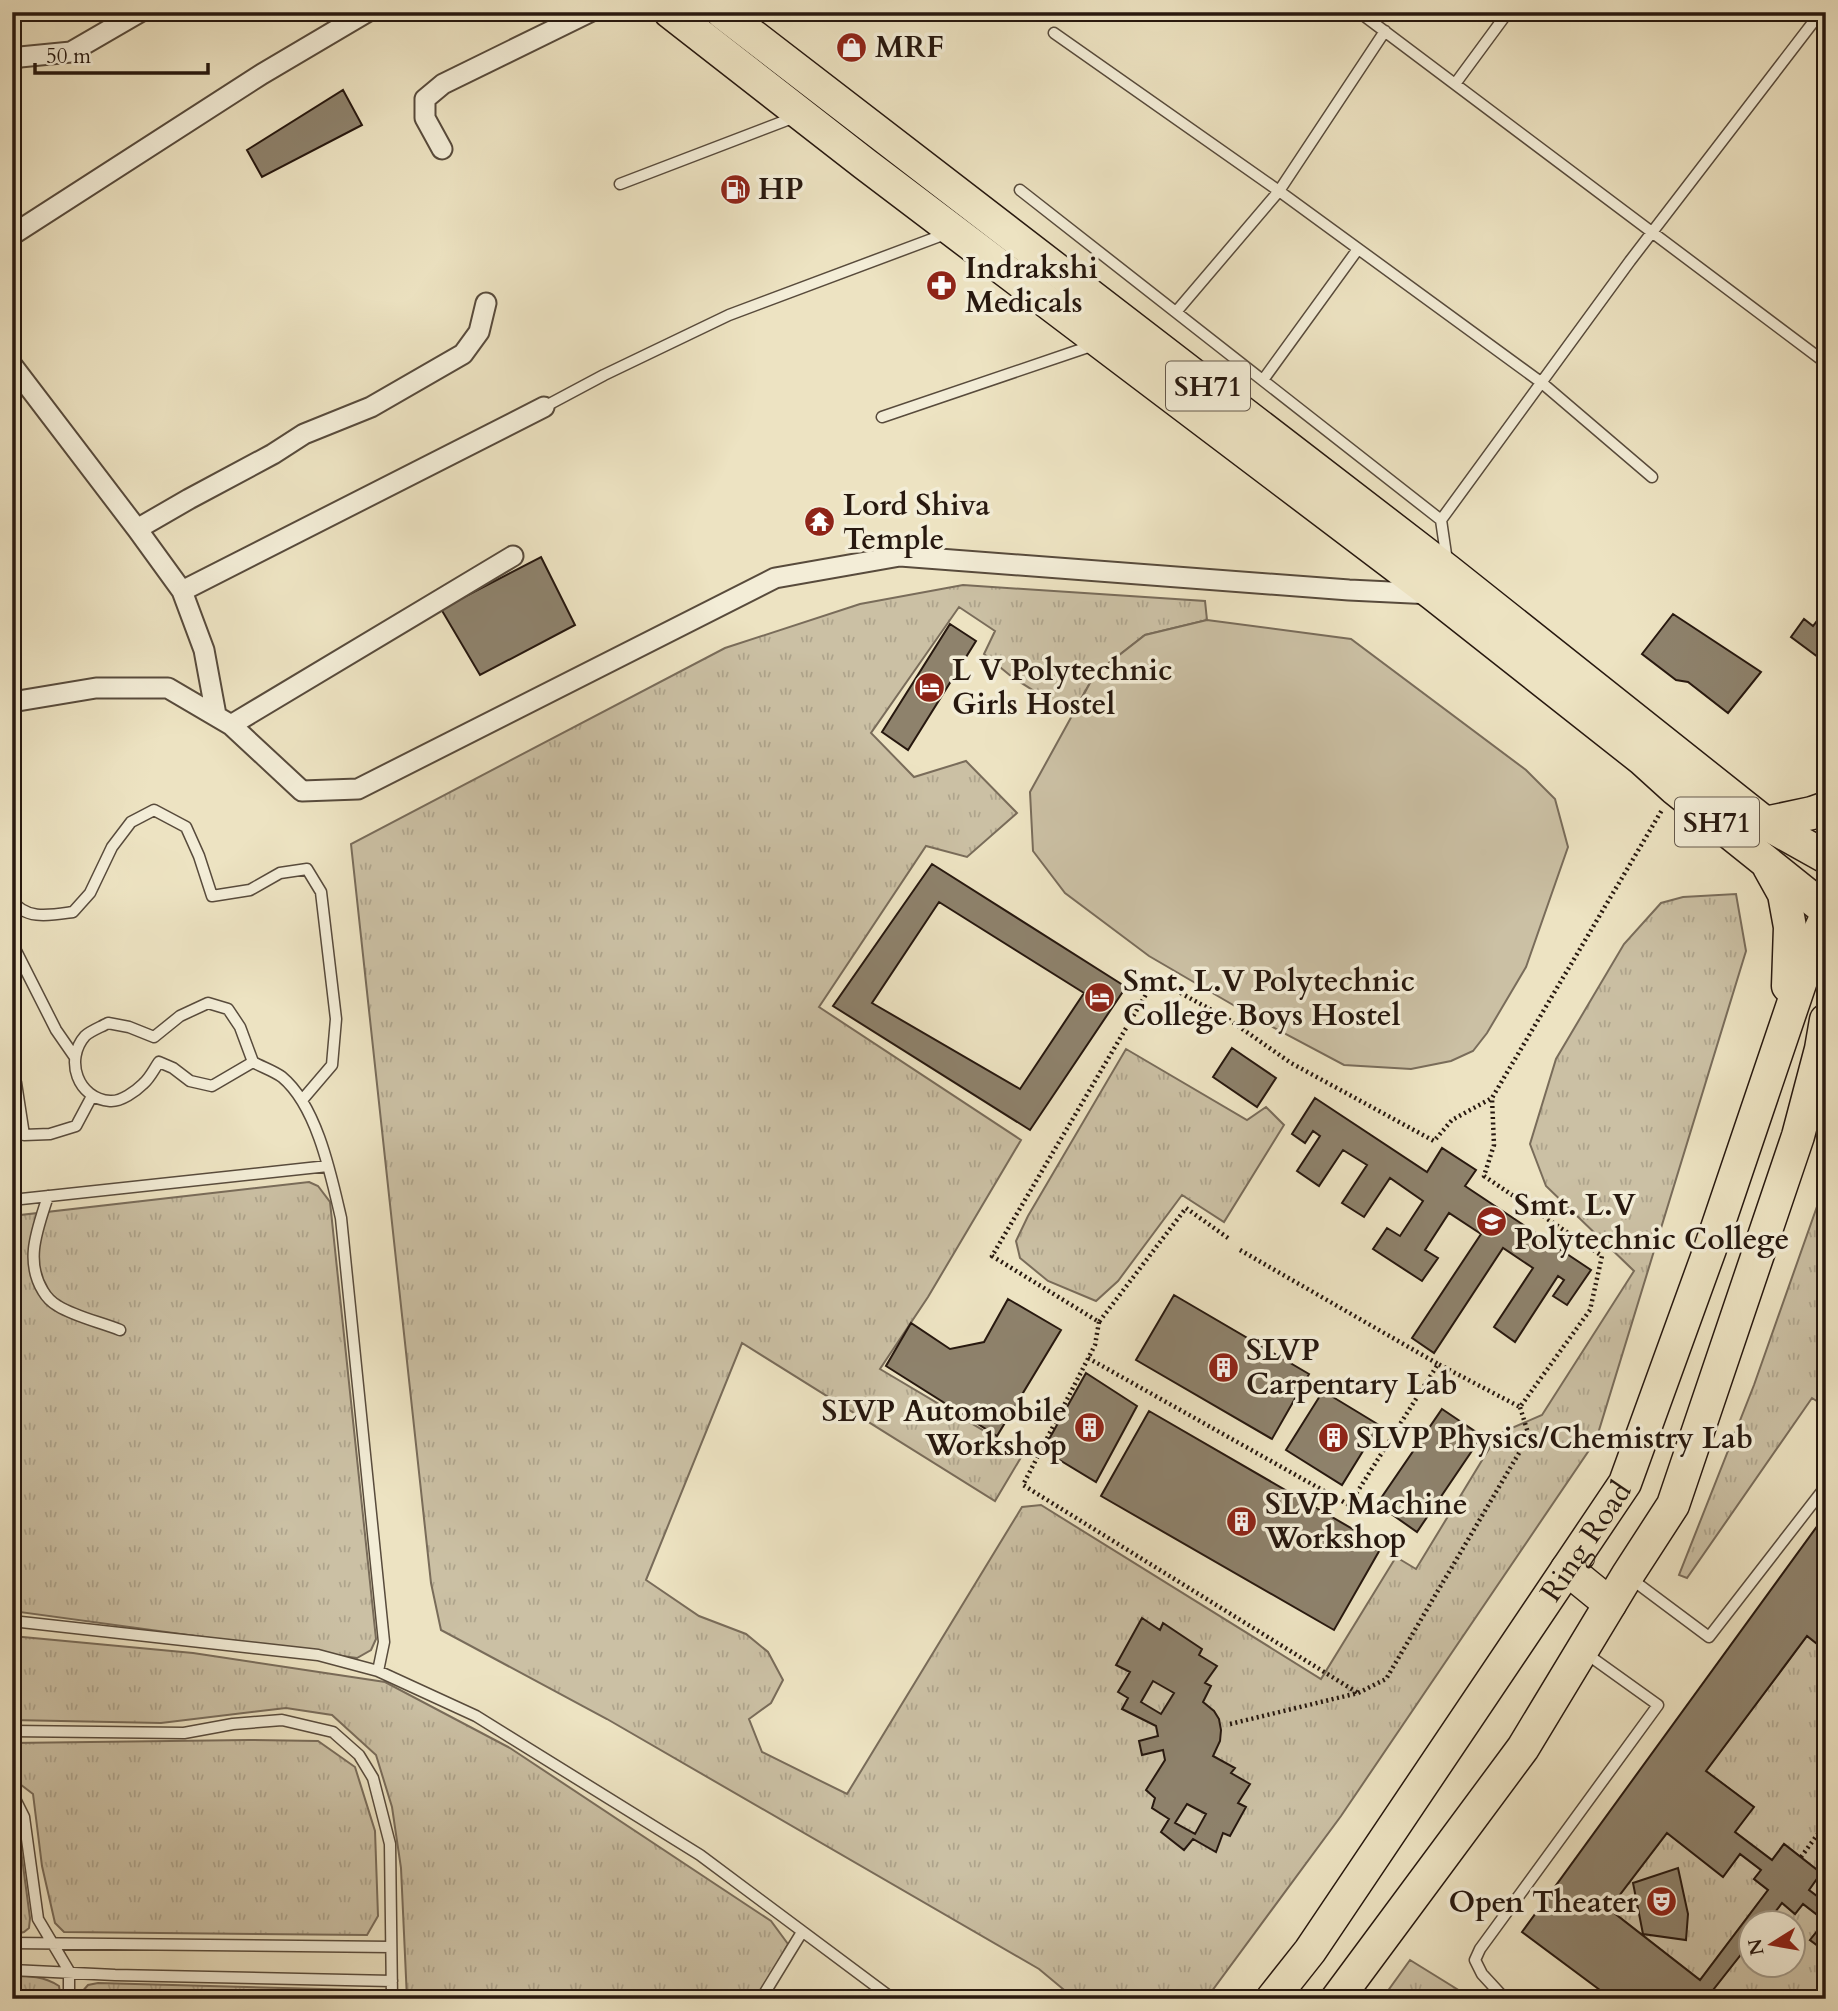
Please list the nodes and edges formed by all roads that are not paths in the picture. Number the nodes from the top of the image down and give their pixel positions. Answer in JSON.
{"nodes":[{"id":1,"x":140,"y":12,"type":"edge"},
{"id":2,"x":367,"y":12,"type":"edge"},
{"id":3,"x":590,"y":12,"type":"edge"},
{"id":4,"x":670,"y":12,"type":"edge"},
{"id":5,"x":722,"y":12,"type":"edge"},
{"id":6,"x":1359,"y":12,"type":"edge"},
{"id":7,"x":1508,"y":12,"type":"edge"},
{"id":8,"x":1821,"y":12,"type":"edge"},
{"id":9,"x":1385,"y":31,"type":"junction"},
{"id":10,"x":1054,"y":33,"type":"dead end"},
{"id":11,"x":12,"y":61,"type":"edge"},
{"id":12,"x":1455,"y":84,"type":"junction"},
{"id":13,"x":844,"y":106,"type":"junction"},
{"id":14,"x":814,"y":124,"type":"junction"},
{"id":15,"x":442,"y":149,"type":"dead end"},
{"id":16,"x":620,"y":184,"type":"dead end"},
{"id":17,"x":1020,"y":190,"type":"dead end"},
{"id":18,"x":1279,"y":191,"type":"junction"},
{"id":19,"x":955,"y":230,"type":"junction"},
{"id":20,"x":1653,"y":232,"type":"junction"},
{"id":21,"x":12,"y":235,"type":"edge"},
{"id":22,"x":1358,"y":249,"type":"junction"},
{"id":23,"x":486,"y":303,"type":"dead end"},
{"id":24,"x":1176,"y":312,"type":"junction"},
{"id":25,"x":1102,"y":342,"type":"junction"},
{"id":26,"x":1826,"y":363,"type":"edge"},
{"id":27,"x":12,"y":365,"type":"edge"},
{"id":28,"x":1263,"y":380,"type":"junction"},
{"id":29,"x":1542,"y":383,"type":"junction"},
{"id":30,"x":544,"y":407,"type":"joint"},
{"id":31,"x":882,"y":417,"type":"dead end"},
{"id":32,"x":1652,"y":477,"type":"dead end"},
{"id":33,"x":1441,"y":520,"type":"junction"},
{"id":34,"x":137,"y":529,"type":"junction"},
{"id":35,"x":513,"y":556,"type":"dead end"},
{"id":36,"x":1441,"y":583,"type":"junction"},
{"id":37,"x":182,"y":591,"type":"junction"},
{"id":38,"x":12,"y":702,"type":"edge"},
{"id":39,"x":224,"y":720,"type":"junction"},
{"id":40,"x":1826,"y":808,"type":"edge"},
{"id":41,"x":1765,"y":822,"type":"junction"},
{"id":42,"x":1826,"y":857,"type":"edge"},
{"id":43,"x":1763,"y":858,"type":"junction"},
{"id":44,"x":12,"y":899,"type":"edge"},
{"id":45,"x":1826,"y":910,"type":"edge"},
{"id":46,"x":1826,"y":917,"type":"edge"},
{"id":47,"x":12,"y":943,"type":"edge"},
{"id":48,"x":1785,"y":1029,"type":"junction"},
{"id":49,"x":1824,"y":1037,"type":"edge"},
{"id":50,"x":74,"y":1056,"type":"junction"},
{"id":51,"x":253,"y":1062,"type":"junction"},
{"id":52,"x":12,"y":1074,"type":"edge"},
{"id":53,"x":92,"y":1096,"type":"junction"},
{"id":54,"x":303,"y":1099,"type":"junction"},
{"id":55,"x":328,"y":1166,"type":"junction"},
{"id":56,"x":48,"y":1196,"type":"junction"},
{"id":57,"x":12,"y":1200,"type":"edge"},
{"id":58,"x":120,"y":1329,"type":"dead end"},
{"id":59,"x":1826,"y":1486,"type":"edge"},
{"id":60,"x":1567,"y":1569,"type":"junction"},
{"id":61,"x":1627,"y":1576,"type":"junction"},
{"id":62,"x":1610,"y":1604,"type":"junction"},
{"id":63,"x":12,"y":1621,"type":"edge"},
{"id":64,"x":1582,"y":1650,"type":"junction"},
{"id":65,"x":378,"y":1671,"type":"junction"},
{"id":66,"x":12,"y":1731,"type":"edge"},
{"id":67,"x":12,"y":1796,"type":"edge"},
{"id":68,"x":802,"y":1932,"type":"junction"},
{"id":69,"x":12,"y":1943,"type":"edge"},
{"id":70,"x":52,"y":1944,"type":"junction"},
{"id":71,"x":391,"y":1947,"type":"junction"},
{"id":72,"x":12,"y":1970,"type":"edge"},
{"id":73,"x":69,"y":1971,"type":"junction"},
{"id":74,"x":392,"y":1981,"type":"junction"},
{"id":75,"x":69,"y":1999,"type":"edge"},
{"id":76,"x":392,"y":1999,"type":"edge"},
{"id":77,"x":761,"y":1999,"type":"edge"},
{"id":78,"x":893,"y":1999,"type":"edge"},
{"id":79,"x":1272,"y":1999,"type":"edge"},
{"id":80,"x":1337,"y":1999,"type":"edge"},
{"id":81,"x":1505,"y":1999,"type":"edge"}],
"edges":[{"from":1,"to":11,"type":"street"},
{"from":2,"to":21,"type":"street"},
{"from":3,"to":15,"type":"street"},
{"from":4,"to":14,"type":"main road","number":"SH71"},
{"from":5,"to":13,"type":"main road","number":"SH71"},
{"from":6,"to":9,"type":"lane"},
{"from":7,"to":12,"type":"lane"},
{"from":8,"to":20,"type":"lane"},
{"from":9,"to":12,"type":"lane"},
{"from":9,"to":18,"type":"lane"},
{"from":10,"to":18,"type":"lane"},
{"from":12,"to":20,"type":"lane"},
{"from":13,"to":14,"type":"main road"},
{"from":13,"to":36,"type":"main road","number":"SH71"},
{"from":14,"to":16,"type":"lane"},
{"from":14,"to":19,"type":"main road","number":"SH71"},
{"from":17,"to":24,"type":"lane"},
{"from":18,"to":22,"type":"lane"},
{"from":18,"to":24,"type":"lane"},
{"from":19,"to":25,"type":"main road","number":"SH71"},
{"from":19,"to":30,"type":"lane"},
{"from":20,"to":26,"type":"lane"},
{"from":20,"to":29,"type":"lane"},
{"from":22,"to":28,"type":"lane"},
{"from":22,"to":29,"type":"lane"},
{"from":23,"to":34,"type":"street"},
{"from":24,"to":28,"type":"lane"},
{"from":25,"to":31,"type":"lane"},
{"from":25,"to":36,"type":"main road","number":"SH71"},
{"from":27,"to":34,"type":"street"},
{"from":28,"to":33,"type":"lane"},
{"from":29,"to":32,"type":"lane"},
{"from":29,"to":33,"type":"lane"},
{"from":30,"to":37,"type":"street"},
{"from":33,"to":36,"type":"lane"},
{"from":34,"to":37,"type":"street"},
{"from":35,"to":39,"type":"street"},
{"from":36,"to":39,"type":"street"},
{"from":36,"to":41,"type":"main road","number":"SH71"},
{"from":36,"to":43,"type":"main road","number":"SH71"},
{"from":37,"to":39,"type":"street"},
{"from":38,"to":39,"type":"street"},
{"from":40,"to":41,"type":"main road"},
{"from":41,"to":42,"type":"main road","number":"SH71"},
{"from":43,"to":45,"type":"main road","number":"SH71"},
{"from":43,"to":48,"type":"main road"},
{"from":44,"to":54,"type":"lane"},
{"from":46,"to":48,"type":"main road","name":"Ring Road"},
{"from":47,"to":50,"type":"lane"},
{"from":48,"to":60,"type":"main road","name":"Ring Road"},
{"from":49,"to":61,"type":"main road","name":"Ring Road"},
{"from":50,"to":51,"type":"lane"},
{"from":50,"to":53,"type":"lane"},
{"from":51,"to":53,"type":"lane"},
{"from":51,"to":54,"type":"lane"},
{"from":52,"to":53,"type":"lane"},
{"from":54,"to":55,"type":"lane"},
{"from":55,"to":56,"type":"lane"},
{"from":55,"to":65,"type":"lane"},
{"from":56,"to":57,"type":"lane"},
{"from":56,"to":58,"type":"lane"},
{"from":59,"to":61,"type":"lane"},
{"from":60,"to":62,"type":"main road"},
{"from":60,"to":79,"type":"main road","name":"Ring Road"},
{"from":61,"to":62,"type":"main road","name":"Ring Road"},
{"from":62,"to":64,"type":"main road","name":"Ring Road"},
{"from":63,"to":65,"type":"lane"},
{"from":64,"to":80,"type":"main road","name":"Ring Road"},
{"from":64,"to":81,"type":"lane"},
{"from":65,"to":68,"type":"lane"},
{"from":66,"to":71,"type":"lane"},
{"from":67,"to":70,"type":"lane"},
{"from":68,"to":77,"type":"lane"},
{"from":68,"to":78,"type":"lane"},
{"from":69,"to":70,"type":"lane"},
{"from":70,"to":71,"type":"lane"},
{"from":70,"to":73,"type":"lane"},
{"from":71,"to":74,"type":"lane"},
{"from":72,"to":73,"type":"lane"},
{"from":73,"to":74,"type":"lane"},
{"from":73,"to":75,"type":"lane"},
{"from":74,"to":76,"type":"lane"}]}
